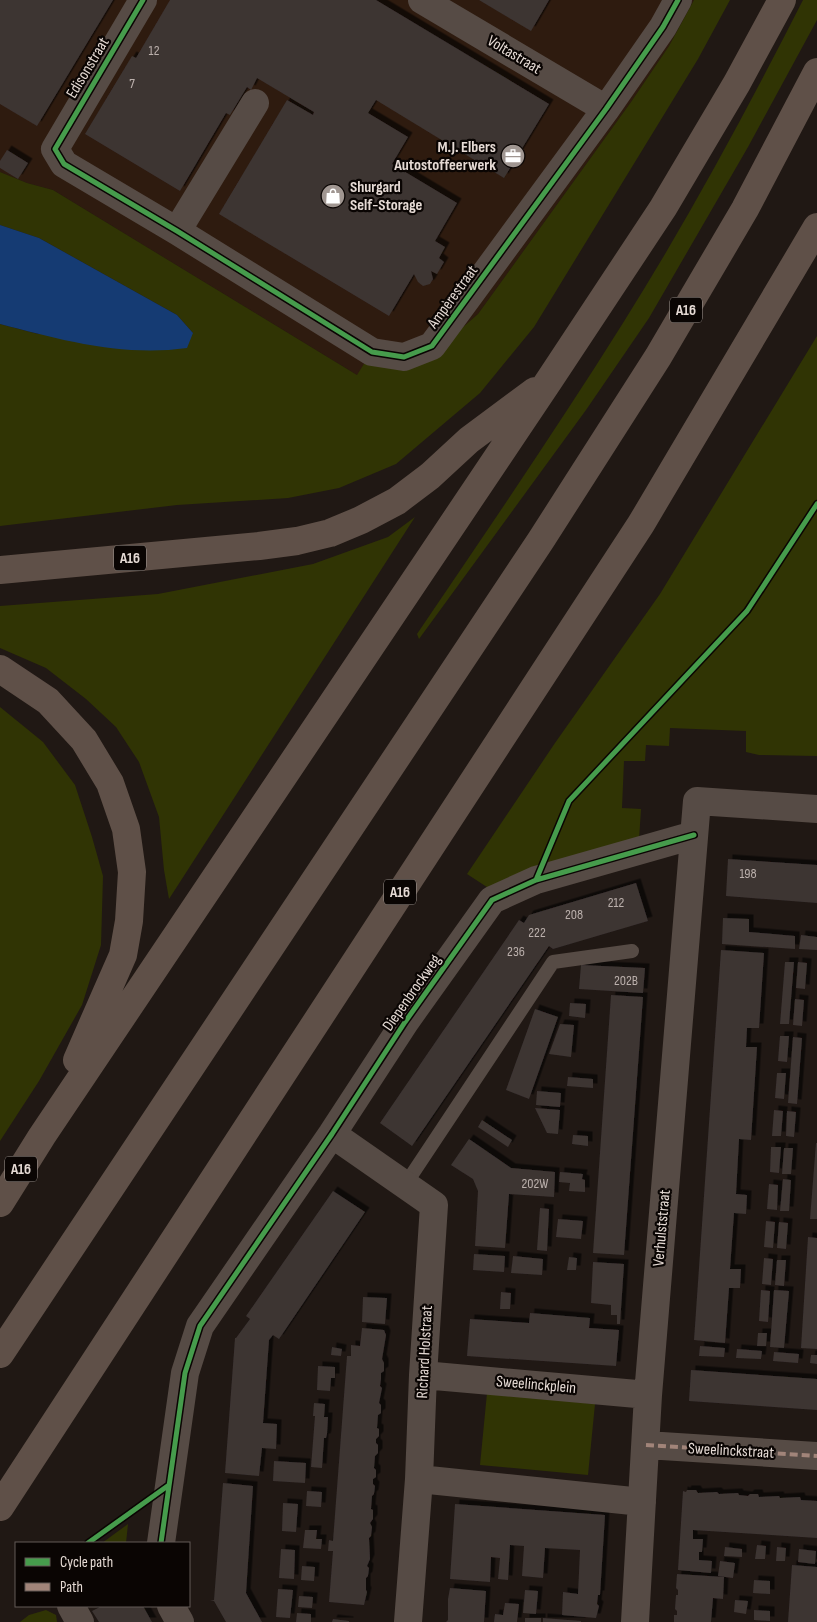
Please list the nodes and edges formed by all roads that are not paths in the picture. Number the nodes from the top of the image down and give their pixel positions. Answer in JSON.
{"nodes":[{"id":1,"x":143,"y":0,"type":"edge"},
{"id":2,"x":422,"y":0,"type":"edge"},
{"id":3,"x":678,"y":0,"type":"edge"},
{"id":4,"x":782,"y":0,"type":"edge"},
{"id":5,"x":817,"y":72,"type":"edge"},
{"id":6,"x":255,"y":103,"type":"dead end"},
{"id":7,"x":606,"y":109,"type":"junction"},
{"id":8,"x":54,"y":149,"type":"joint"},
{"id":9,"x":817,"y":210,"type":"edge"},
{"id":10,"x":817,"y":227,"type":"edge"},
{"id":11,"x":177,"y":231,"type":"junction"},
{"id":12,"x":790,"y":271,"type":"junction"},
{"id":13,"x":550,"y":380,"type":"junction"},
{"id":14,"x":0,"y":570,"type":"edge"},
{"id":15,"x":0,"y":669,"type":"edge"},
{"id":16,"x":817,"y":809,"type":"edge"},
{"id":17,"x":694,"y":834,"type":"junction"},
{"id":18,"x":632,"y":951,"type":"dead end"},
{"id":19,"x":332,"y":1134,"type":"junction"},
{"id":20,"x":42,"y":1136,"type":"junction"},
{"id":21,"x":405,"y":1186,"type":"junction"},
{"id":22,"x":0,"y":1203,"type":"edge"},
{"id":23,"x":0,"y":1354,"type":"edge"},
{"id":24,"x":423,"y":1375,"type":"junction"},
{"id":25,"x":648,"y":1396,"type":"junction"},
{"id":26,"x":646,"y":1445,"type":"junction"},
{"id":27,"x":817,"y":1456,"type":"edge"},
{"id":28,"x":419,"y":1478,"type":"junction"},
{"id":29,"x":642,"y":1502,"type":"junction"},
{"id":30,"x":0,"y":1507,"type":"edge"},
{"id":31,"x":161,"y":1542,"type":"edge"},
{"id":32,"x":72,"y":1607,"type":"edge"},
{"id":33,"x":172,"y":1607,"type":"edge"},
{"id":34,"x":80,"y":1622,"type":"edge"},
{"id":35,"x":180,"y":1622,"type":"edge"},
{"id":36,"x":408,"y":1622,"type":"edge"},
{"id":37,"x":635,"y":1622,"type":"edge"}],
"edges":[{"from":1,"to":8,"type":"street","name":"Edisonstraat"},
{"from":2,"to":7,"type":"street","name":"Voltastraat"},
{"from":3,"to":7,"type":"street","name":"Ampèrestraat"},
{"from":4,"to":13,"type":"highway","number":"A16"},
{"from":5,"to":23,"type":"highway","number":"A16"},
{"from":6,"to":11,"type":"street"},
{"from":7,"to":11,"type":"street","name":"Ampèrestraat"},
{"from":8,"to":11,"type":"street","name":"Ampèrestraat"},
{"from":9,"to":12,"type":"highway","number":"A16"},
{"from":10,"to":12,"type":"highway","number":"A16"},
{"from":12,"to":30,"type":"highway","number":"A16"},
{"from":13,"to":14,"type":"highway","number":"A16"},
{"from":13,"to":20,"type":"highway","number":"A16"},
{"from":15,"to":20,"type":"highway","number":"A16"},
{"from":16,"to":17,"type":"street"},
{"from":17,"to":19,"type":"street","name":"Diepenbrockweg"},
{"from":17,"to":25,"type":"street","name":"Verhulststraat"},
{"from":18,"to":21,"type":"lane"},
{"from":19,"to":21,"type":"street","name":"Richard Holstraat"},
{"from":19,"to":31,"type":"street","name":"Diepenbrockweg"},
{"from":20,"to":22,"type":"highway","number":"A16"},
{"from":21,"to":24,"type":"street","name":"Richard Holstraat"},
{"from":24,"to":25,"type":"street","name":"Sweelinckplein"},
{"from":24,"to":28,"type":"street","name":"Richard Holstraat"},
{"from":25,"to":26,"type":"street","name":"Verhulststraat"},
{"from":26,"to":27,"type":"street","name":"Sweelinckstraat"},
{"from":26,"to":29,"type":"street","name":"Verhulststraat"},
{"from":28,"to":29,"type":"street"},
{"from":28,"to":36,"type":"street","name":"Richard Holstraat"},
{"from":29,"to":37,"type":"street","name":"Verhulststraat"},
{"from":32,"to":34,"type":"street"},
{"from":33,"to":35,"type":"street"}]}
